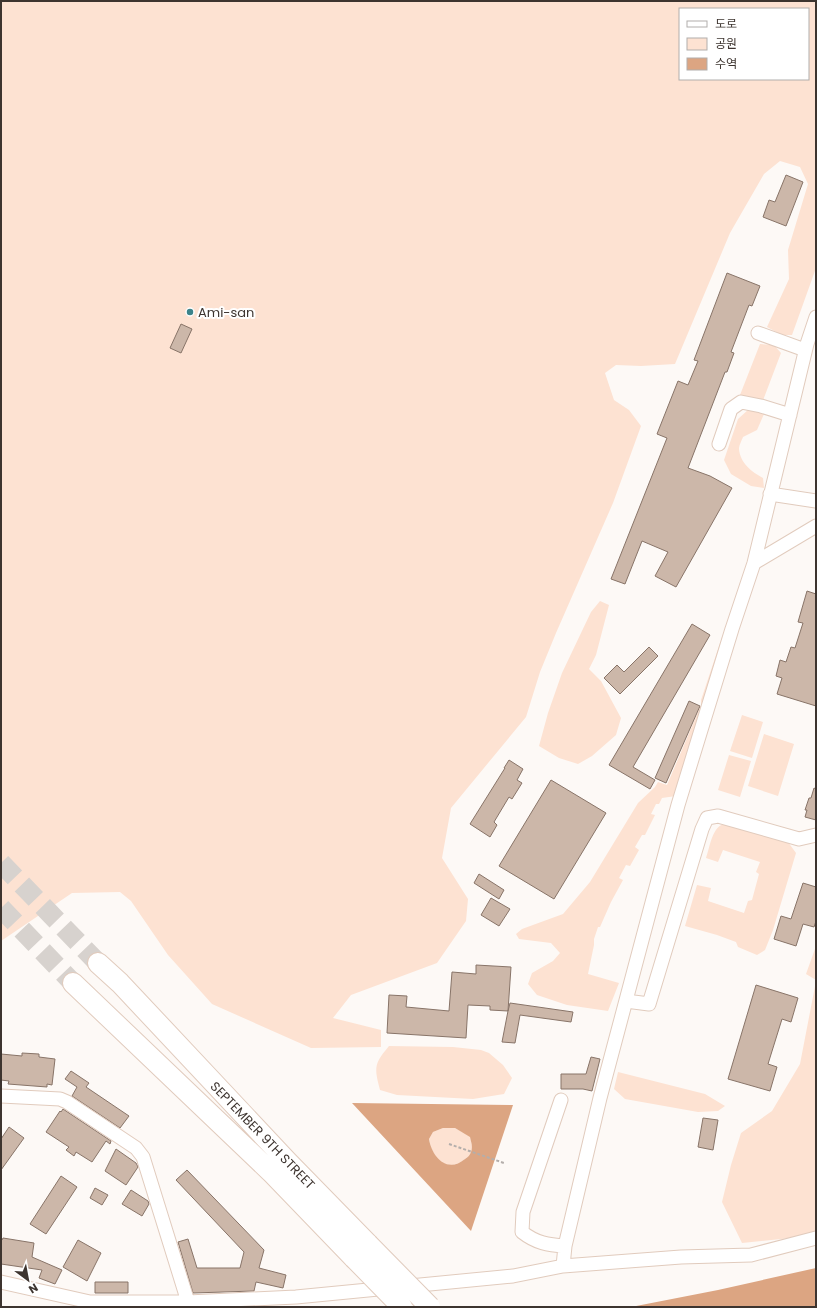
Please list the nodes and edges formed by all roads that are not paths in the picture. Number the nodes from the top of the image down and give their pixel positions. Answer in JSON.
{"nodes":[{"id":1,"x":816,"y":317,"type":"edge"},
{"id":2,"x":758,"y":333,"type":"dead end"},
{"id":3,"x":805,"y":350,"type":"junction"},
{"id":4,"x":790,"y":415,"type":"junction"},
{"id":5,"x":719,"y":444,"type":"dead end"},
{"id":6,"x":770,"y":494,"type":"junction"},
{"id":7,"x":816,"y":502,"type":"edge"},
{"id":8,"x":816,"y":526,"type":"edge"},
{"id":9,"x":754,"y":563,"type":"junction"},
{"id":10,"x":816,"y":835,"type":"edge"},
{"id":11,"x":98,"y":963,"type":"tunnel mouth"},
{"id":12,"x":73,"y":983,"type":"tunnel mouth"},
{"id":13,"x":626,"y":1001,"type":"junction"},
{"id":14,"x":1,"y":1096,"type":"edge"},
{"id":15,"x":561,"y":1100,"type":"dead end"},
{"id":16,"x":816,"y":1238,"type":"edge"},
{"id":17,"x":565,"y":1246,"type":"junction"},
{"id":18,"x":563,"y":1266,"type":"junction"},
{"id":19,"x":1,"y":1282,"type":"edge"},
{"id":20,"x":188,"y":1302,"type":"junction"},
{"id":21,"x":402,"y":1307,"type":"edge"},
{"id":22,"x":430,"y":1307,"type":"edge"}],
"edges":[{"from":1,"to":3,"type":"street"},
{"from":2,"to":3,"type":"street"},
{"from":3,"to":4,"type":"street"},
{"from":4,"to":5,"type":"street"},
{"from":4,"to":6,"type":"street"},
{"from":6,"to":7,"type":"street"},
{"from":6,"to":9,"type":"street"},
{"from":8,"to":9,"type":"street"},
{"from":9,"to":13,"type":"street"},
{"from":10,"to":13,"type":"street"},
{"from":11,"to":22,"type":"highway","name":"SEPTEMBER 9TH STREET","bridge":true},
{"from":12,"to":21,"type":"highway","name":"SEPTEMBER 9TH STREET","bridge":true},
{"from":13,"to":17,"type":"street"},
{"from":14,"to":20,"type":"street"},
{"from":15,"to":17,"type":"street"},
{"from":16,"to":18,"type":"street"},
{"from":17,"to":18,"type":"street"},
{"from":18,"to":20,"type":"street"},
{"from":19,"to":20,"type":"street"}]}
